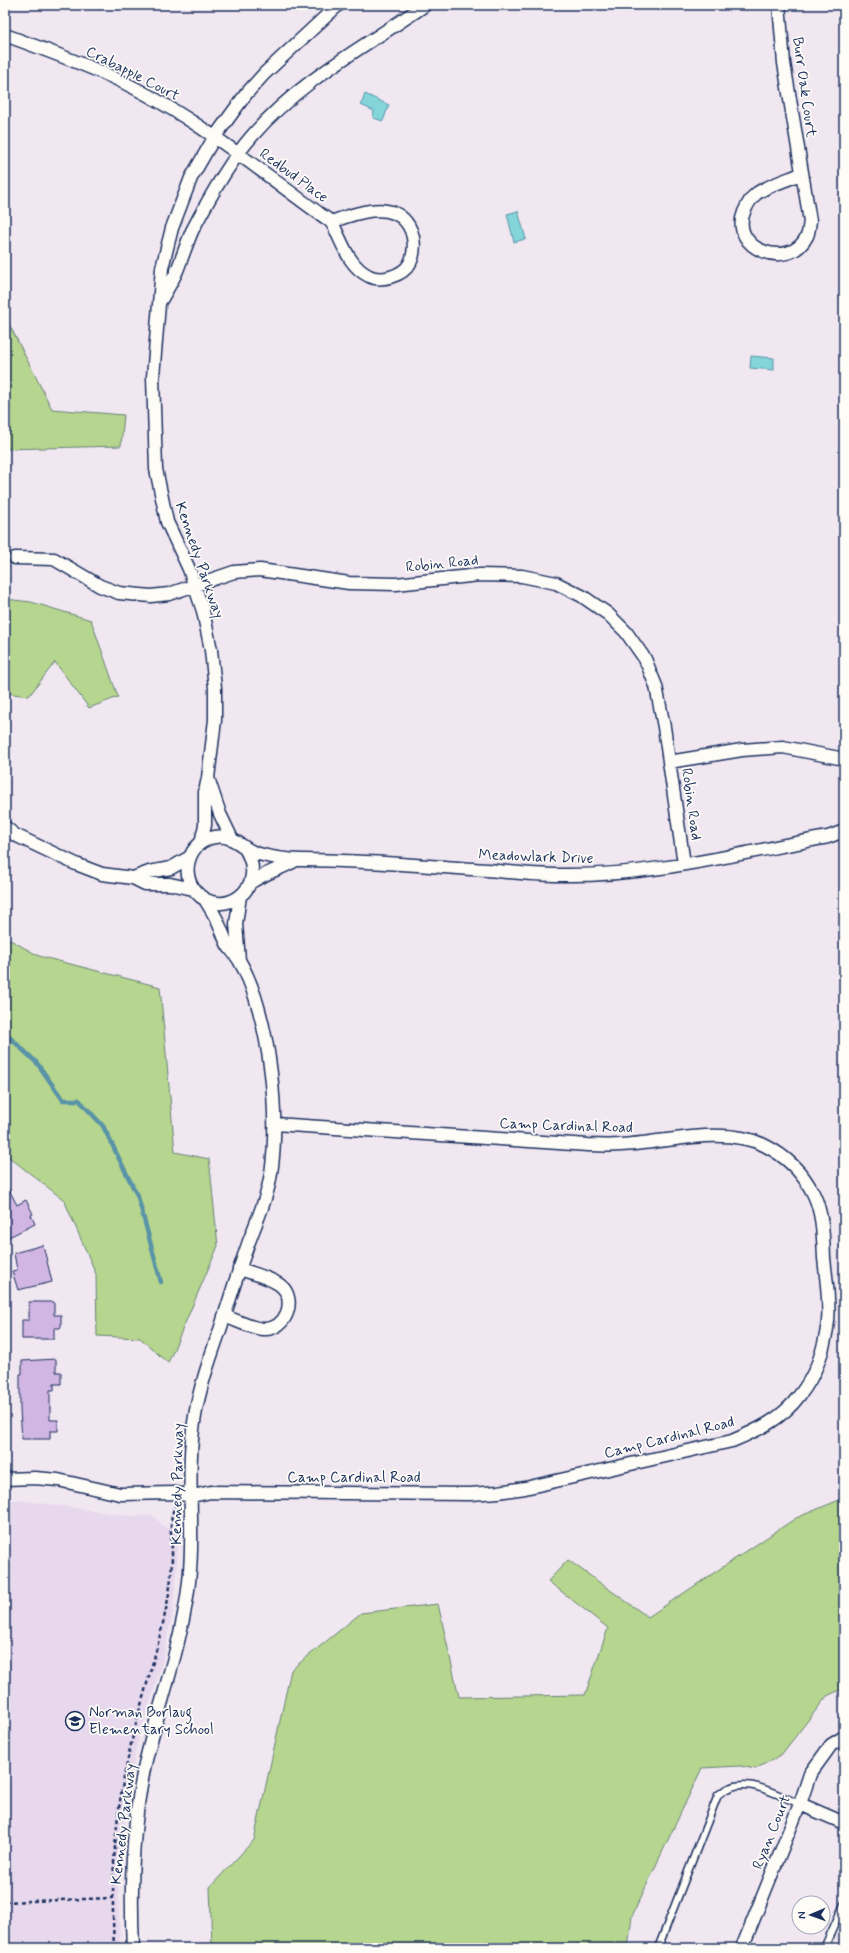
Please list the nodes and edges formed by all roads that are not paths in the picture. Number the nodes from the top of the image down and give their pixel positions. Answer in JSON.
{"nodes":[{"id":1,"x":338,"y":5,"type":"edge"},
{"id":2,"x":425,"y":5,"type":"edge"},
{"id":3,"x":779,"y":5,"type":"edge"},
{"id":4,"x":5,"y":34,"type":"edge"},
{"id":5,"x":214,"y":138,"type":"junction"},
{"id":6,"x":238,"y":154,"type":"junction"},
{"id":7,"x":801,"y":174,"type":"junction"},
{"id":8,"x":331,"y":222,"type":"junction"},
{"id":9,"x":159,"y":304,"type":"junction"},
{"id":10,"x":15,"y":558,"type":"dead end"},
{"id":11,"x":195,"y":585,"type":"junction"},
{"id":12,"x":844,"y":759,"type":"edge"},
{"id":13,"x":669,"y":762,"type":"junction"},
{"id":14,"x":208,"y":778,"type":"junction"},
{"id":15,"x":5,"y":827,"type":"edge"},
{"id":16,"x":844,"y":831,"type":"edge"},
{"id":17,"x":232,"y":839,"type":"junction"},
{"id":18,"x":201,"y":843,"type":"junction"},
{"id":19,"x":244,"y":847,"type":"junction"},
{"id":20,"x":190,"y":857,"type":"junction"},
{"id":21,"x":296,"y":860,"type":"junction"},
{"id":22,"x":684,"y":864,"type":"junction"},
{"id":23,"x":133,"y":878,"type":"junction"},
{"id":24,"x":250,"y":883,"type":"junction"},
{"id":25,"x":193,"y":889,"type":"junction"},
{"id":26,"x":240,"y":896,"type":"junction"},
{"id":27,"x":204,"y":898,"type":"junction"},
{"id":28,"x":239,"y":960,"type":"junction"},
{"id":29,"x":275,"y":1124,"type":"junction"},
{"id":30,"x":239,"y":1269,"type":"junction"},
{"id":31,"x":224,"y":1316,"type":"junction"},
{"id":32,"x":5,"y":1478,"type":"edge"},
{"id":33,"x":192,"y":1496,"type":"junction"},
{"id":34,"x":844,"y":1737,"type":"edge"},
{"id":35,"x":800,"y":1804,"type":"junction"},
{"id":36,"x":844,"y":1823,"type":"edge"},
{"id":37,"x":844,"y":1904,"type":"edge"},
{"id":38,"x":133,"y":1948,"type":"edge"},
{"id":39,"x":658,"y":1948,"type":"edge"},
{"id":40,"x":742,"y":1948,"type":"edge"},
{"id":41,"x":824,"y":1948,"type":"edge"}],
"edges":[{"from":1,"to":5,"type":"street","name":"Kennedy Parkway"},
{"from":2,"to":6,"type":"street","name":"Kennedy Parkway"},
{"from":3,"to":7,"type":"street","name":"Burr Oak Court"},
{"from":4,"to":5,"type":"street","name":"Crabapple Court"},
{"from":5,"to":6,"type":"street","name":"Crabapple Court"},
{"from":5,"to":9,"type":"street","name":"Kennedy Parkway"},
{"from":6,"to":8,"type":"street","name":"Redbud Place"},
{"from":6,"to":9,"type":"street","name":"Kennedy Parkway"},
{"from":7,"to":7,"type":"street","name":"Burr Oak Court"},
{"from":8,"to":8,"type":"street","name":"Redbud Place"},
{"from":9,"to":11,"type":"street","name":"Kennedy Parkway"},
{"from":10,"to":11,"type":"street","name":"Robin Road"},
{"from":11,"to":13,"type":"street","name":"Robin Road"},
{"from":11,"to":14,"type":"street","name":"Kennedy Parkway"},
{"from":12,"to":13,"type":"street"},
{"from":13,"to":22,"type":"street","name":"Robin Road"},
{"from":14,"to":17,"type":"street","name":"Kennedy Parkway"},
{"from":14,"to":18,"type":"street","name":"Kennedy Parkway"},
{"from":15,"to":23,"type":"street"},
{"from":16,"to":22,"type":"street","name":"Meadowlark Drive"},
{"from":17,"to":18,"type":"street"},
{"from":17,"to":19,"type":"street"},
{"from":18,"to":20,"type":"street"},
{"from":19,"to":21,"type":"street","name":"Meadowlark Drive"},
{"from":19,"to":24,"type":"street"},
{"from":20,"to":23,"type":"street"},
{"from":20,"to":25,"type":"street"},
{"from":21,"to":22,"type":"street","name":"Meadowlark Drive"},
{"from":21,"to":24,"type":"street","name":"Meadowlark Drive"},
{"from":23,"to":25,"type":"street"},
{"from":24,"to":26,"type":"street"},
{"from":25,"to":27,"type":"street"},
{"from":26,"to":27,"type":"street"},
{"from":26,"to":28,"type":"street","name":"Kennedy Parkway"},
{"from":27,"to":28,"type":"street","name":"Kennedy Parkway"},
{"from":28,"to":29,"type":"street","name":"Kennedy Parkway"},
{"from":29,"to":30,"type":"street","name":"Kennedy Parkway"},
{"from":29,"to":33,"type":"street","name":"Camp Cardinal Road"},
{"from":30,"to":31,"type":"street","name":"Kennedy Parkway"},
{"from":30,"to":31,"type":"street"},
{"from":31,"to":33,"type":"street","name":"Kennedy Parkway"},
{"from":32,"to":33,"type":"street","name":"Camp Cardinal Road"},
{"from":33,"to":38,"type":"street","name":"Kennedy Parkway"},
{"from":34,"to":35,"type":"street","name":"Ryan Court"},
{"from":35,"to":36,"type":"street"},
{"from":35,"to":39,"type":"lane"},
{"from":35,"to":40,"type":"street","name":"Ryan Court"},
{"from":37,"to":41,"type":"lane"}]}
